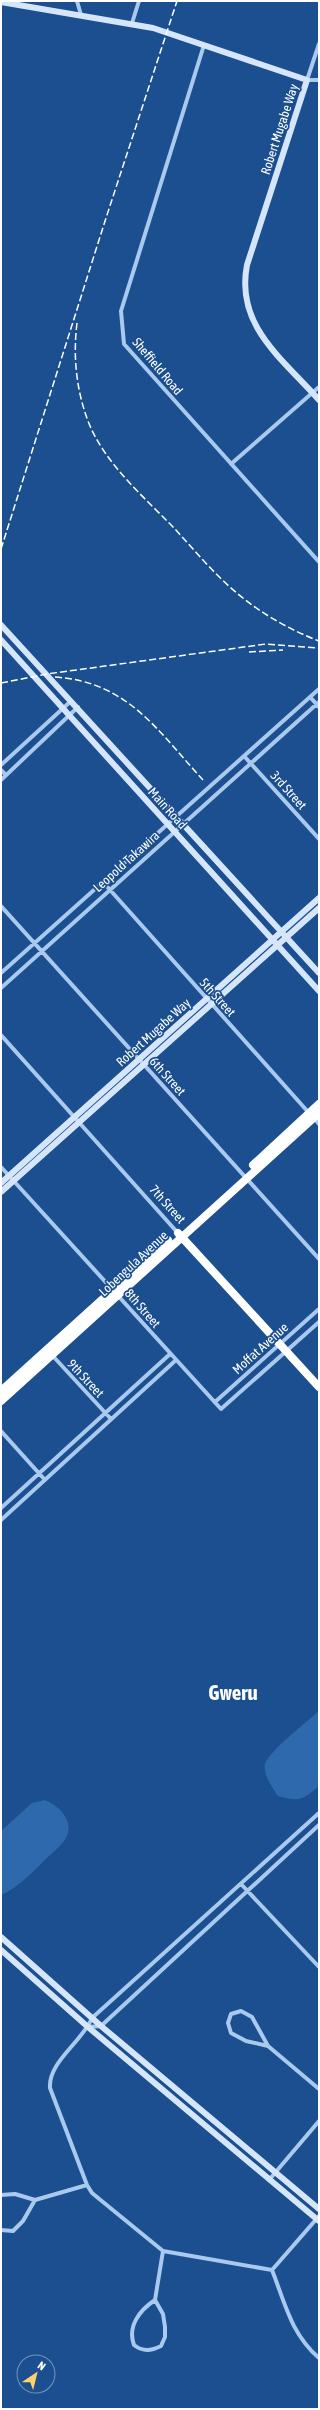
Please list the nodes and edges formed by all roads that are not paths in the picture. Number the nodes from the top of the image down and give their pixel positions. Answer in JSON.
{"nodes":[{"id":1,"x":77,"y":1,"type":"edge"},
{"id":2,"x":138,"y":1,"type":"edge"},
{"id":3,"x":1,"y":2,"type":"edge"},
{"id":4,"x":15,"y":3,"type":"edge"},
{"id":5,"x":24,"y":4,"type":"edge"},
{"id":6,"x":81,"y":15,"type":"junction"},
{"id":7,"x":132,"y":23,"type":"junction"},
{"id":8,"x":319,"y":44,"type":"edge"},
{"id":9,"x":204,"y":45,"type":"junction"},
{"id":10,"x":307,"y":80,"type":"junction"},
{"id":11,"x":319,"y":80,"type":"edge"},
{"id":12,"x":319,"y":387,"type":"edge"},
{"id":13,"x":313,"y":393,"type":"junction"},
{"id":14,"x":319,"y":400,"type":"edge"},
{"id":15,"x":231,"y":464,"type":"junction"},
{"id":16,"x":319,"y":562,"type":"edge"},
{"id":17,"x":1,"y":625,"type":"edge"},
{"id":18,"x":1,"y":640,"type":"edge"},
{"id":19,"x":319,"y":689,"type":"edge"},
{"id":20,"x":310,"y":697,"type":"junction"},
{"id":21,"x":72,"y":700,"type":"junction"},
{"id":22,"x":318,"y":705,"type":"edge"},
{"id":23,"x":64,"y":707,"type":"junction"},
{"id":24,"x":78,"y":707,"type":"junction"},
{"id":25,"x":70,"y":714,"type":"junction"},
{"id":26,"x":244,"y":756,"type":"junction"},
{"id":27,"x":122,"y":757,"type":"junction"},
{"id":28,"x":114,"y":763,"type":"junction"},
{"id":29,"x":250,"y":763,"type":"junction"},
{"id":30,"x":1,"y":765,"type":"edge"},
{"id":31,"x":1,"y":770,"type":"edge"},
{"id":32,"x":6,"y":775,"type":"junction"},
{"id":33,"x":1,"y":780,"type":"edge"},
{"id":34,"x":176,"y":815,"type":"junction"},
{"id":35,"x":167,"y":823,"type":"junction"},
{"id":36,"x":183,"y":824,"type":"junction"},
{"id":37,"x":174,"y":832,"type":"junction"},
{"id":38,"x":319,"y":839,"type":"edge"},
{"id":39,"x":103,"y":882,"type":"junction"},
{"id":40,"x":109,"y":890,"type":"junction"},
{"id":41,"x":319,"y":898,"type":"edge"},
{"id":42,"x":1,"y":906,"type":"edge"},
{"id":43,"x":319,"y":908,"type":"edge"},
{"id":44,"x":281,"y":932,"type":"junction"},
{"id":45,"x":286,"y":937,"type":"junction"},
{"id":46,"x":272,"y":940,"type":"junction"},
{"id":47,"x":35,"y":943,"type":"junction"},
{"id":48,"x":278,"y":946,"type":"junction"},
{"id":49,"x":41,"y":951,"type":"junction"},
{"id":50,"x":1,"y":973,"type":"edge"},
{"id":51,"x":319,"y":973,"type":"edge"},
{"id":52,"x":1,"y":988,"type":"edge"},
{"id":53,"x":319,"y":991,"type":"edge"},
{"id":54,"x":208,"y":1001,"type":"junction"},
{"id":55,"x":1,"y":1035,"type":"edge"},
{"id":56,"x":142,"y":1062,"type":"junction"},
{"id":57,"x":319,"y":1104,"type":"edge"},
{"id":58,"x":75,"y":1117,"type":"junction"},
{"id":59,"x":315,"y":1117,"type":"edge"},
{"id":60,"x":80,"y":1124,"type":"junction"},
{"id":61,"x":1,"y":1167,"type":"edge"},
{"id":62,"x":244,"y":1176,"type":"junction"},
{"id":63,"x":11,"y":1178,"type":"junction"},
{"id":64,"x":1,"y":1183,"type":"edge"},
{"id":65,"x":1,"y":1192,"type":"edge"},
{"id":66,"x":179,"y":1234,"type":"junction"},
{"id":67,"x":319,"y":1259,"type":"edge"},
{"id":68,"x":116,"y":1292,"type":"junction"},
{"id":69,"x":319,"y":1309,"type":"edge"},
{"id":70,"x":319,"y":1322,"type":"edge"},
{"id":71,"x":280,"y":1344,"type":"junction"},
{"id":72,"x":287,"y":1351,"type":"junction"},
{"id":73,"x":49,"y":1352,"type":"junction"},
{"id":74,"x":170,"y":1354,"type":"junction"},
{"id":75,"x":176,"y":1360,"type":"junction"},
{"id":76,"x":319,"y":1387,"type":"edge"},
{"id":77,"x":1,"y":1391,"type":"edge"},
{"id":78,"x":1,"y":1401,"type":"edge"},
{"id":79,"x":215,"y":1402,"type":"junction"},
{"id":80,"x":221,"y":1409,"type":"joint"},
{"id":81,"x":106,"y":1414,"type":"junction"},
{"id":82,"x":111,"y":1419,"type":"junction"},
{"id":83,"x":1,"y":1431,"type":"edge"},
{"id":84,"x":73,"y":1443,"type":"junction"},
{"id":85,"x":79,"y":1449,"type":"junction"},
{"id":86,"x":39,"y":1474,"type":"junction"},
{"id":87,"x":45,"y":1480,"type":"junction"},
{"id":88,"x":1,"y":1508,"type":"edge"},
{"id":89,"x":1,"y":1520,"type":"edge"},
{"id":90,"x":319,"y":1813,"type":"edge"},
{"id":91,"x":312,"y":1820,"type":"junction"},
{"id":92,"x":319,"y":1826,"type":"edge"},
{"id":93,"x":241,"y":1884,"type":"junction"},
{"id":94,"x":247,"y":1890,"type":"junction"},
{"id":95,"x":1,"y":1937,"type":"edge"},
{"id":96,"x":169,"y":1948,"type":"junction"},
{"id":97,"x":1,"y":1950,"type":"edge"},
{"id":98,"x":176,"y":1956,"type":"junction"},
{"id":99,"x":319,"y":1967,"type":"edge"},
{"id":100,"x":92,"y":2018,"type":"junction"},
{"id":101,"x":101,"y":2026,"type":"junction"},
{"id":102,"x":88,"y":2027,"type":"junction"},
{"id":103,"x":268,"y":2046,"type":"junction"},
{"id":104,"x":319,"y":2089,"type":"edge"},
{"id":105,"x":319,"y":2121,"type":"edge"},
{"id":106,"x":275,"y":2173,"type":"junction"},
{"id":107,"x":269,"y":2180,"type":"junction"},
{"id":108,"x":87,"y":2185,"type":"junction"},
{"id":109,"x":1,"y":2195,"type":"edge"},
{"id":110,"x":35,"y":2200,"type":"junction"},
{"id":111,"x":319,"y":2209,"type":"edge"},
{"id":112,"x":318,"y":2218,"type":"edge"},
{"id":113,"x":1,"y":2230,"type":"edge"},
{"id":114,"x":163,"y":2251,"type":"junction"},
{"id":115,"x":272,"y":2270,"type":"junction"},
{"id":116,"x":155,"y":2300,"type":"junction"},
{"id":117,"x":319,"y":2358,"type":"edge"}],
"edges":[{"from":1,"to":6,"type":"street"},
{"from":2,"to":7,"type":"street"},
{"from":3,"to":4,"type":"main road","name":"Robert Mugabe Way"},
{"from":4,"to":5,"type":"main road","name":"Robert Mugabe Way"},
{"from":5,"to":6,"type":"main road","name":"Robert Mugabe Way"},
{"from":6,"to":7,"type":"main road","name":"Robert Mugabe Way"},
{"from":7,"to":9,"type":"main road","name":"Robert Mugabe Way"},
{"from":8,"to":10,"type":"street"},
{"from":9,"to":10,"type":"main road","name":"Robert Mugabe Way"},
{"from":9,"to":15,"type":"street","name":"Sheffield Road"},
{"from":10,"to":11,"type":"street"},
{"from":10,"to":13,"type":"main road","name":"Robert Mugabe Way"},
{"from":12,"to":13,"type":"street"},
{"from":13,"to":14,"type":"main road","name":"Robert Mugabe Way"},
{"from":13,"to":15,"type":"street"},
{"from":15,"to":16,"type":"street","name":"Sheffield Road"},
{"from":17,"to":21,"type":"main road","name":"Main Road"},
{"from":18,"to":23,"type":"main road","name":"Main Road"},
{"from":19,"to":20,"type":"street","name":"Leopold Takawira"},
{"from":20,"to":22,"type":"street"},
{"from":20,"to":26,"type":"street","name":"Leopold Takawira"},
{"from":21,"to":23,"type":"street"},
{"from":21,"to":24,"type":"main road","name":"Main Road"},
{"from":22,"to":29,"type":"street","name":"Leopold Takawira"},
{"from":23,"to":25,"type":"main road","name":"Main Road"},
{"from":23,"to":30,"type":"street"},
{"from":24,"to":25,"type":"street"},
{"from":24,"to":27,"type":"main road","name":"Main Road"},
{"from":25,"to":28,"type":"main road","name":"Main Road"},
{"from":25,"to":32,"type":"street"},
{"from":26,"to":29,"type":"street","name":"3rd Street"},
{"from":26,"to":34,"type":"street","name":"Leopold Takawira"},
{"from":27,"to":28,"type":"main road"},
{"from":27,"to":34,"type":"main road","name":"Main Road"},
{"from":28,"to":35,"type":"main road","name":"Main Road"},
{"from":29,"to":36,"type":"street","name":"Leopold Takawira"},
{"from":29,"to":38,"type":"street","name":"3rd Street"},
{"from":31,"to":32,"type":"street"},
{"from":32,"to":33,"type":"street"},
{"from":34,"to":35,"type":"street","name":"Leopold Takawira"},
{"from":34,"to":36,"type":"main road","name":"Main Road"},
{"from":35,"to":37,"type":"main road","name":"Main Road"},
{"from":35,"to":39,"type":"street","name":"Leopold Takawira"},
{"from":36,"to":37,"type":"street","name":"Leopold Takawira"},
{"from":36,"to":44,"type":"main road","name":"Main Road"},
{"from":37,"to":40,"type":"street","name":"Leopold Takawira"},
{"from":37,"to":46,"type":"main road","name":"Main Road"},
{"from":39,"to":40,"type":"street","name":"5th Street"},
{"from":39,"to":47,"type":"street","name":"Leopold Takawira"},
{"from":40,"to":49,"type":"street","name":"Leopold Takawira"},
{"from":40,"to":54,"type":"street","name":"5th Street"},
{"from":41,"to":44,"type":"main road","name":"Robert Mugabe Way"},
{"from":42,"to":47,"type":"street","name":"6th Street"},
{"from":43,"to":45,"type":"main road","name":"Robert Mugabe Way"},
{"from":44,"to":45,"type":"main road","name":"Main Road"},
{"from":44,"to":46,"type":"main road","name":"Robert Mugabe Way"},
{"from":45,"to":48,"type":"main road","name":"Robert Mugabe Way"},
{"from":45,"to":51,"type":"main road","name":"Main Road"},
{"from":46,"to":48,"type":"main road","name":"Main Road"},
{"from":46,"to":54,"type":"main road","name":"Robert Mugabe Way"},
{"from":47,"to":49,"type":"street","name":"6th Street"},
{"from":47,"to":50,"type":"street","name":"Leopold Takawira"},
{"from":48,"to":53,"type":"main road","name":"Main Road"},
{"from":48,"to":54,"type":"main road","name":"Robert Mugabe Way"},
{"from":49,"to":52,"type":"street","name":"Leopold Takawira"},
{"from":49,"to":56,"type":"street","name":"6th Street"},
{"from":54,"to":56,"type":"main road","name":"Robert Mugabe Way"},
{"from":54,"to":59,"type":"street","name":"5th Street"},
{"from":55,"to":58,"type":"street","name":"7th Street"},
{"from":56,"to":58,"type":"main road","name":"Robert Mugabe Way"},
{"from":56,"to":60,"type":"main road","name":"Robert Mugabe Way"},
{"from":56,"to":62,"type":"street","name":"6th Street"},
{"from":57,"to":59,"type":"highway","name":"Lobengula Avenue"},
{"from":58,"to":60,"type":"street","name":"7th Street"},
{"from":58,"to":63,"type":"main road","name":"Robert Mugabe Way"},
{"from":59,"to":62,"type":"highway","name":"Lobengula Avenue"},
{"from":60,"to":63,"type":"main road","name":"Robert Mugabe Way"},
{"from":60,"to":66,"type":"street","name":"7th Street"},
{"from":61,"to":63,"type":"street","name":"8th Street"},
{"from":62,"to":66,"type":"highway","name":"Lobengula Avenue"},
{"from":62,"to":67,"type":"street","name":"6th Street"},
{"from":63,"to":64,"type":"main road","name":"Robert Mugabe Way"},
{"from":63,"to":65,"type":"main road","name":"Robert Mugabe Way"},
{"from":63,"to":68,"type":"street","name":"8th Street"},
{"from":66,"to":68,"type":"highway","name":"Lobengula Avenue"},
{"from":66,"to":71,"type":"highway","name":"7th Street"},
{"from":68,"to":73,"type":"highway","name":"Lobengula Avenue"},
{"from":68,"to":74,"type":"street","name":"8th Street"},
{"from":69,"to":71,"type":"street","name":"Moffat Avenue"},
{"from":70,"to":72,"type":"street","name":"Moffat Avenue"},
{"from":71,"to":72,"type":"highway","name":"7th Street"},
{"from":71,"to":79,"type":"street","name":"Moffat Avenue"},
{"from":72,"to":76,"type":"highway","name":"7th Street"},
{"from":72,"to":80,"type":"street","name":"Moffat Avenue"},
{"from":73,"to":77,"type":"highway","name":"Lobengula Avenue"},
{"from":73,"to":78,"type":"highway","name":"Lobengula Avenue"},
{"from":73,"to":81,"type":"street","name":"9th Street"},
{"from":74,"to":75,"type":"street","name":"8th Street"},
{"from":74,"to":81,"type":"street"},
{"from":75,"to":79,"type":"street","name":"8th Street"},
{"from":75,"to":82,"type":"street"},
{"from":79,"to":80,"type":"street","name":"8th Street"},
{"from":81,"to":82,"type":"street","name":"9th Street"},
{"from":81,"to":84,"type":"street"},
{"from":82,"to":85,"type":"street"},
{"from":83,"to":86,"type":"street"},
{"from":84,"to":85,"type":"street"},
{"from":84,"to":86,"type":"street"},
{"from":85,"to":87,"type":"street"},
{"from":86,"to":87,"type":"street"},
{"from":86,"to":88,"type":"street"},
{"from":87,"to":89,"type":"street"},
{"from":90,"to":91,"type":"street"},
{"from":91,"to":92,"type":"street"},
{"from":91,"to":93,"type":"street"},
{"from":92,"to":94,"type":"street"},
{"from":93,"to":94,"type":"street"},
{"from":93,"to":96,"type":"street"},
{"from":94,"to":98,"type":"street"},
{"from":94,"to":99,"type":"street"},
{"from":95,"to":100,"type":"main road"},
{"from":96,"to":98,"type":"street"},
{"from":96,"to":100,"type":"street"},
{"from":97,"to":102,"type":"main road"},
{"from":98,"to":101,"type":"street"},
{"from":100,"to":101,"type":"main road"},
{"from":100,"to":102,"type":"street"},
{"from":101,"to":102,"type":"street"},
{"from":101,"to":106,"type":"main road"},
{"from":102,"to":107,"type":"main road"},
{"from":102,"to":108,"type":"street"},
{"from":103,"to":103,"type":"street"},
{"from":103,"to":104,"type":"street"},
{"from":105,"to":106,"type":"street"},
{"from":106,"to":107,"type":"street"},
{"from":106,"to":111,"type":"main road"},
{"from":107,"to":112,"type":"main road"},
{"from":108,"to":110,"type":"street"},
{"from":108,"to":114,"type":"street"},
{"from":109,"to":110,"type":"street"},
{"from":110,"to":113,"type":"street"},
{"from":112,"to":115,"type":"street"},
{"from":114,"to":115,"type":"street"},
{"from":114,"to":116,"type":"street"},
{"from":115,"to":117,"type":"street"},
{"from":116,"to":116,"type":"street"}]}
